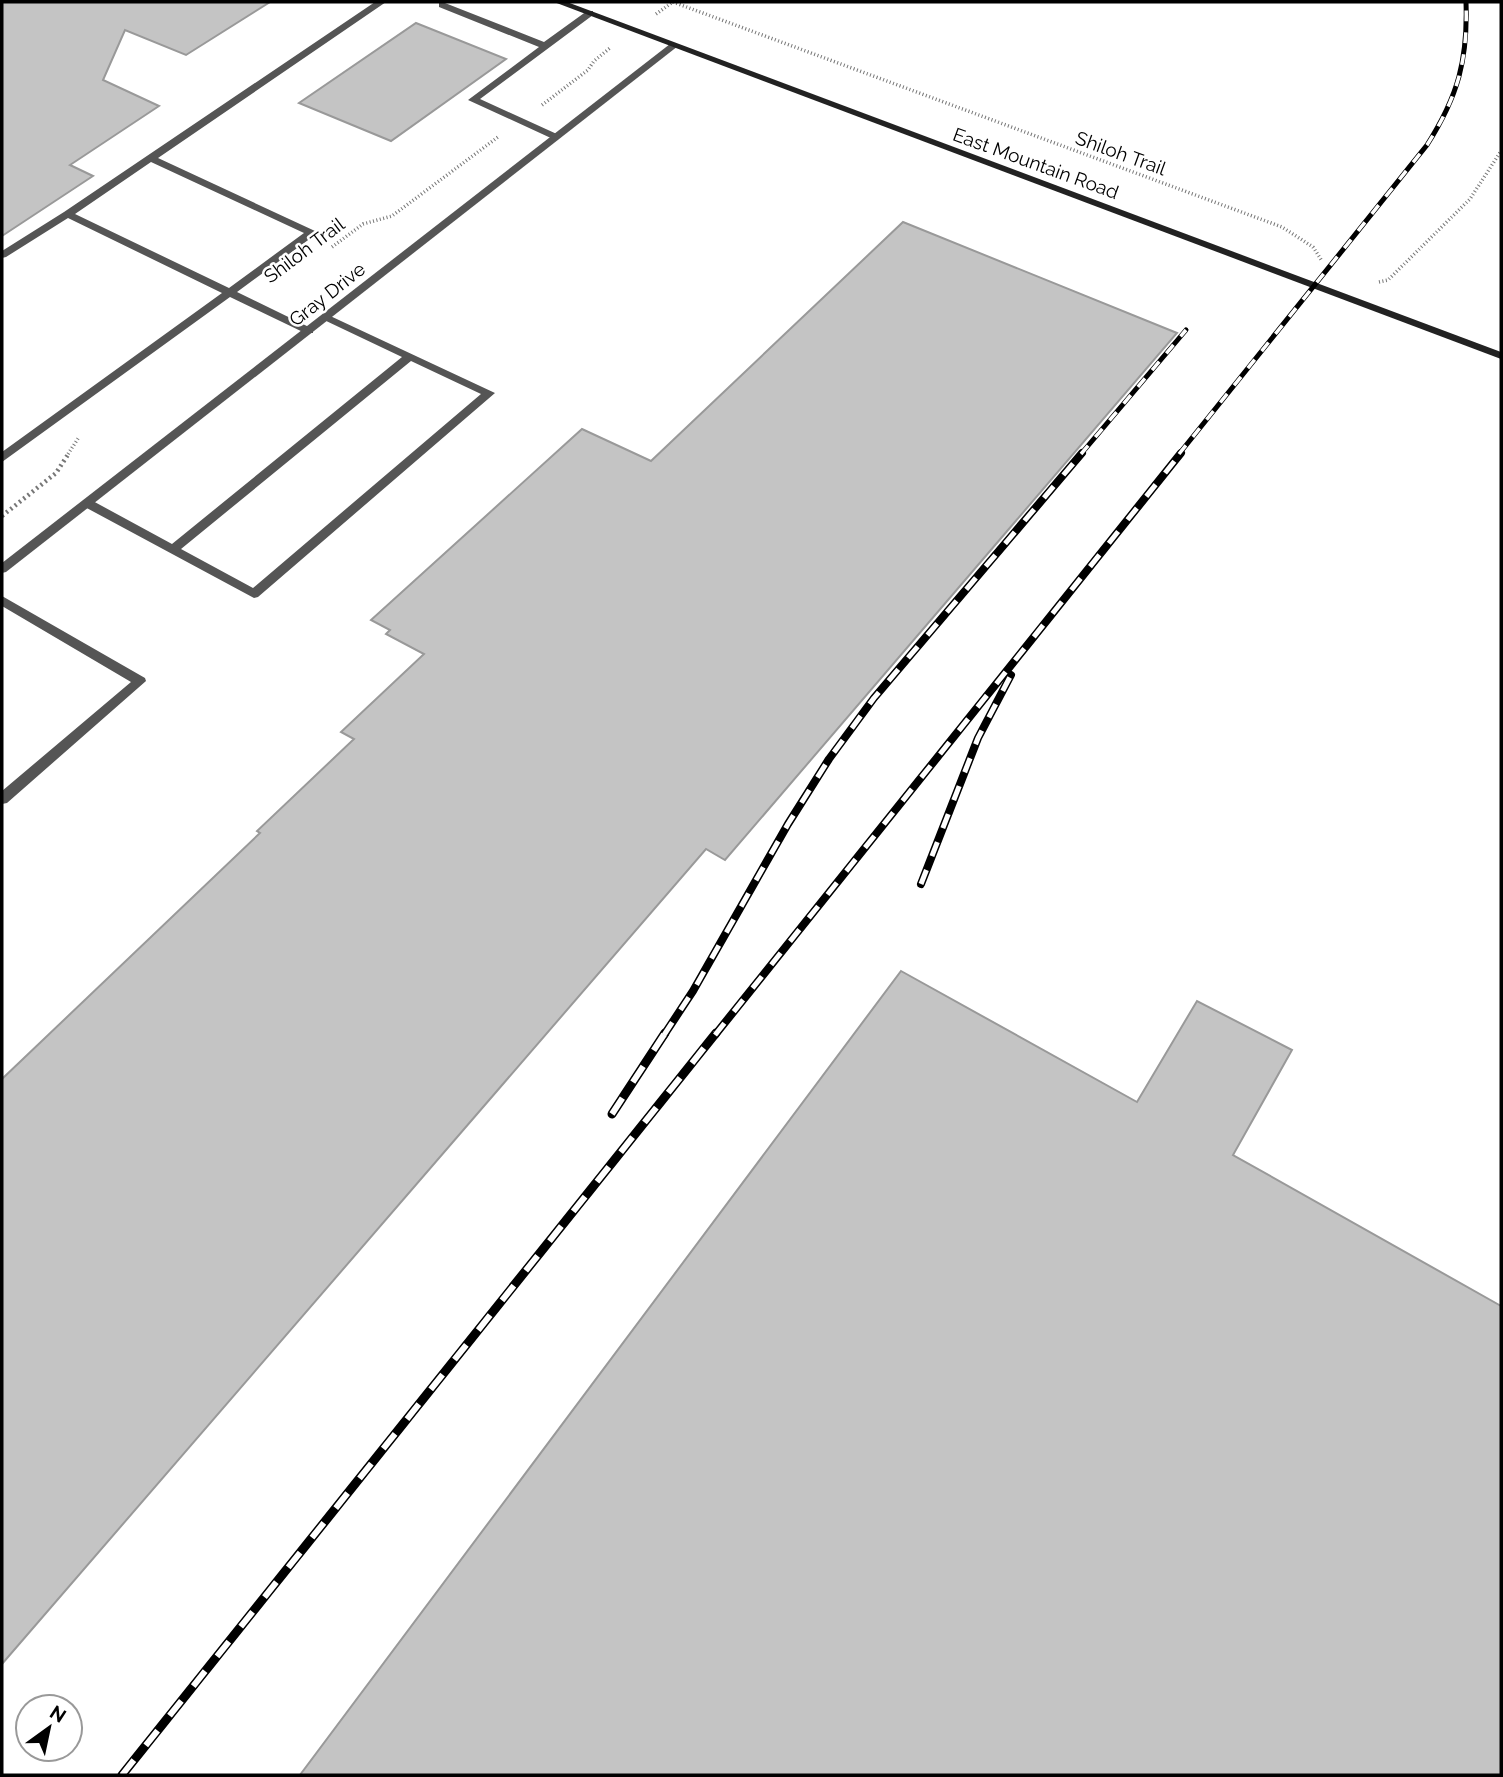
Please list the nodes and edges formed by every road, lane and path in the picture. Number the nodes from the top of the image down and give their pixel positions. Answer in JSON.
{"nodes":[{"id":1,"x":381,"y":2,"type":"edge"},
{"id":2,"x":559,"y":2,"type":"edge"},
{"id":3,"x":673,"y":2,"type":"edge"},
{"id":4,"x":442,"y":5,"type":"dead end"},
{"id":5,"x":590,"y":13,"type":"junction"},
{"id":6,"x":633,"y":30,"type":"junction"},
{"id":7,"x":545,"y":46,"type":"junction"},
{"id":8,"x":673,"y":46,"type":"junction"},
{"id":9,"x":519,"y":121,"type":"junction"},
{"id":10,"x":556,"y":137,"type":"junction"},
{"id":11,"x":1501,"y":151,"type":"edge"},
{"id":12,"x":150,"y":158,"type":"junction"},
{"id":13,"x":68,"y":214,"type":"junction"},
{"id":14,"x":328,"y":249,"type":"dead end"},
{"id":15,"x":2,"y":256,"type":"edge"},
{"id":16,"x":1332,"y":266,"type":"dead end"},
{"id":17,"x":1378,"y":281,"type":"dead end"},
{"id":18,"x":229,"y":294,"type":"junction"},
{"id":19,"x":326,"y":317,"type":"junction"},
{"id":20,"x":309,"y":331,"type":"junction"},
{"id":21,"x":410,"y":356,"type":"junction"},
{"id":22,"x":1501,"y":356,"type":"edge"},
{"id":23,"x":84,"y":433,"type":"dead end"},
{"id":24,"x":2,"y":458,"type":"edge"},
{"id":25,"x":87,"y":503,"type":"junction"},
{"id":26,"x":2,"y":516,"type":"edge"},
{"id":27,"x":172,"y":550,"type":"junction"},
{"id":28,"x":3,"y":567,"type":"edge"},
{"id":29,"x":2,"y":600,"type":"edge"},
{"id":30,"x":2,"y":799,"type":"edge"}],
"edges":[{"from":1,"to":12,"type":"street"},
{"from":2,"to":5,"type":"street","name":"East Mountain Road"},
{"from":3,"to":6,"type":"path","name":"Shiloh Trail"},
{"from":3,"to":16,"type":"path","name":"Shiloh Trail"},
{"from":4,"to":7,"type":"street"},
{"from":5,"to":6,"type":"street","name":"East Mountain Road"},
{"from":5,"to":7,"type":"street"},
{"from":6,"to":8,"type":"street","name":"East Mountain Road"},
{"from":6,"to":9,"type":"path","name":"Shiloh Trail"},
{"from":7,"to":9,"type":"street"},
{"from":8,"to":10,"type":"street","name":"Gray Drive"},
{"from":8,"to":22,"type":"street","name":"East Mountain Road"},
{"from":9,"to":10,"type":"street"},
{"from":9,"to":14,"type":"path","name":"Shiloh Trail"},
{"from":10,"to":19,"type":"street","name":"Gray Drive"},
{"from":11,"to":17,"type":"path"},
{"from":12,"to":13,"type":"street"},
{"from":12,"to":18,"type":"street"},
{"from":13,"to":15,"type":"street"},
{"from":13,"to":18,"type":"street"},
{"from":18,"to":20,"type":"street"},
{"from":18,"to":24,"type":"street"},
{"from":19,"to":20,"type":"street","name":"Gray Drive"},
{"from":19,"to":21,"type":"street"},
{"from":20,"to":25,"type":"street","name":"Gray Drive"},
{"from":21,"to":27,"type":"street"},
{"from":21,"to":27,"type":"street"},
{"from":23,"to":26,"type":"path"},
{"from":25,"to":27,"type":"street"},
{"from":25,"to":28,"type":"street","name":"Gray Drive"},
{"from":29,"to":30,"type":"street"}]}
